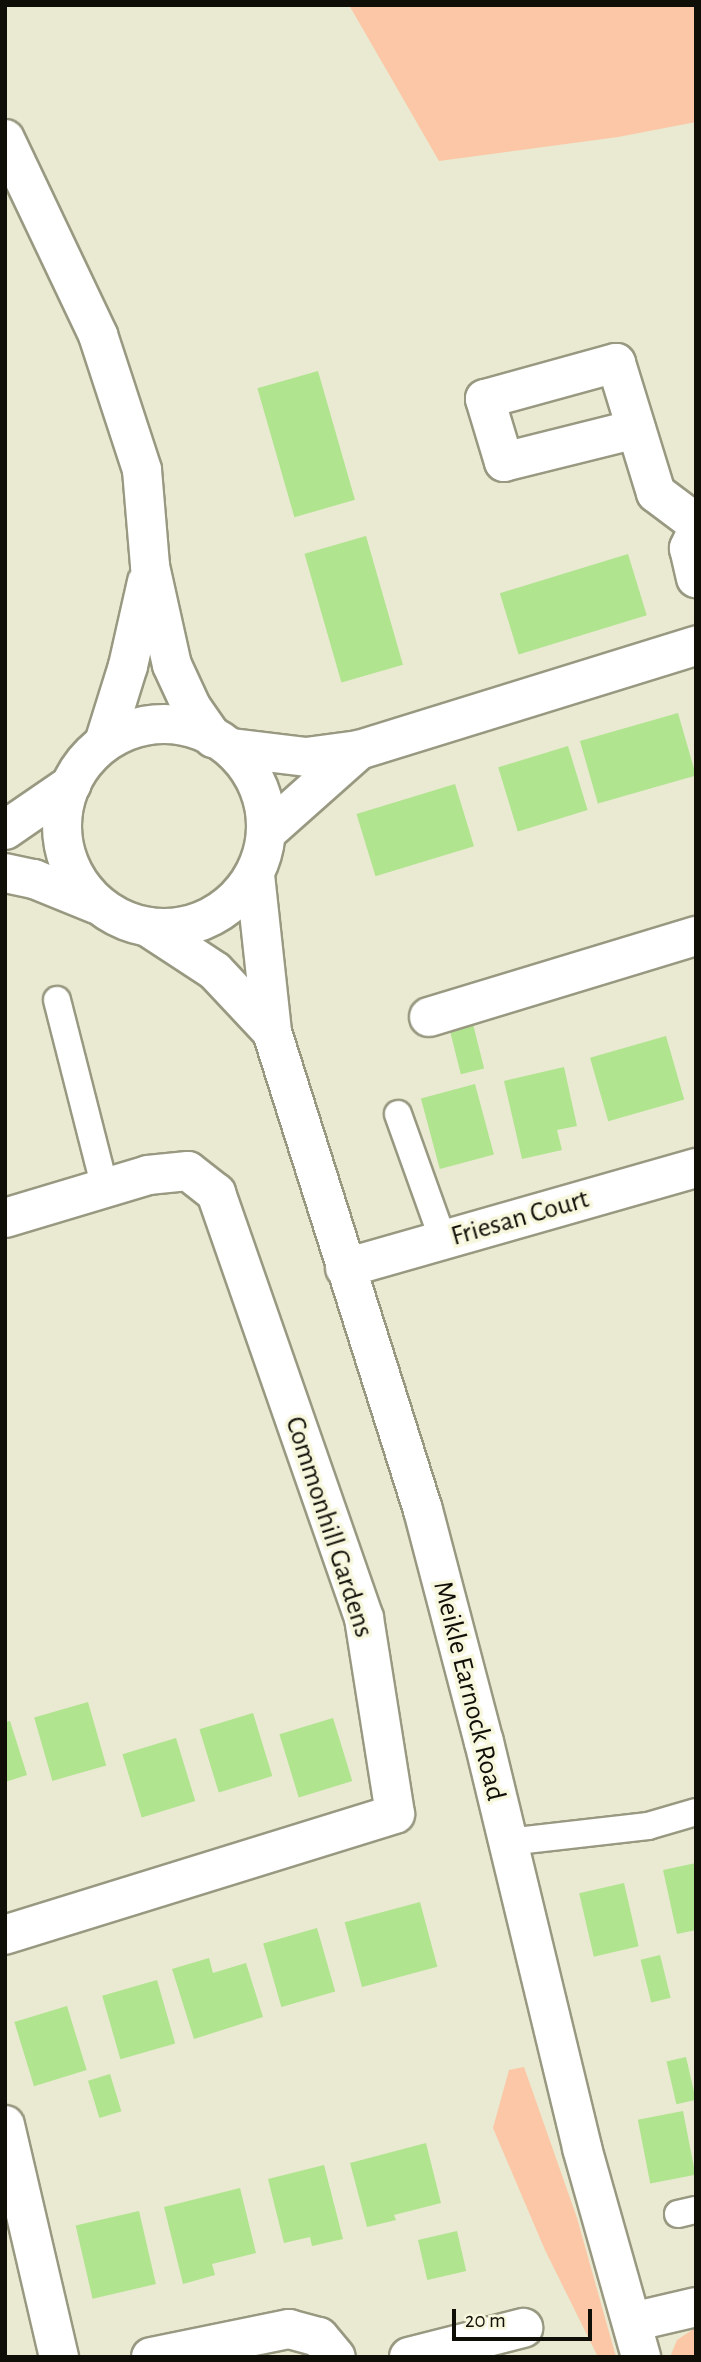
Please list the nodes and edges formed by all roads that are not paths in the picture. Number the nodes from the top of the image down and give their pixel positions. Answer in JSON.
{"nodes":[{"id":1,"x":5,"y":139,"type":"edge"},
{"id":2,"x":636,"y":429,"type":"dead end"},
{"id":3,"x":696,"y":523,"type":"edge"},
{"id":4,"x":696,"y":533,"type":"edge"},
{"id":5,"x":150,"y":566,"type":"junction"},
{"id":6,"x":696,"y":578,"type":"edge"},
{"id":7,"x":696,"y":646,"type":"edge"},
{"id":8,"x":104,"y":743,"type":"junction"},
{"id":9,"x":222,"y":743,"type":"junction"},
{"id":10,"x":359,"y":751,"type":"junction"},
{"id":11,"x":72,"y":784,"type":"junction"},
{"id":12,"x":5,"y":830,"type":"edge"},
{"id":13,"x":268,"y":831,"type":"junction"},
{"id":14,"x":5,"y":873,"type":"edge"},
{"id":15,"x":255,"y":875,"type":"junction"},
{"id":16,"x":96,"y":904,"type":"junction"},
{"id":17,"x":148,"y":927,"type":"junction"},
{"id":18,"x":696,"y":936,"type":"edge"},
{"id":19,"x":57,"y":1000,"type":"dead end"},
{"id":20,"x":429,"y":1017,"type":"dead end"},
{"id":21,"x":272,"y":1032,"type":"junction"},
{"id":22,"x":398,"y":1115,"type":"dead end"},
{"id":23,"x":696,"y":1168,"type":"edge"},
{"id":24,"x":105,"y":1188,"type":"junction"},
{"id":25,"x":5,"y":1218,"type":"edge"},
{"id":26,"x":443,"y":1240,"type":"junction"},
{"id":27,"x":345,"y":1268,"type":"junction"},
{"id":28,"x":696,"y":1812,"type":"edge"},
{"id":29,"x":508,"y":1842,"type":"junction"},
{"id":30,"x":5,"y":1935,"type":"edge"},
{"id":31,"x":5,"y":2124,"type":"edge"},
{"id":32,"x":696,"y":2307,"type":"edge"},
{"id":33,"x":523,"y":2328,"type":"dead end"},
{"id":34,"x":636,"y":2339,"type":"edge"},
{"id":35,"x":59,"y":2357,"type":"edge"},
{"id":36,"x":151,"y":2357,"type":"edge"},
{"id":37,"x":336,"y":2357,"type":"edge"},
{"id":38,"x":410,"y":2357,"type":"edge"}],
"edges":[{"from":1,"to":5,"type":"street"},
{"from":2,"to":3,"type":"street"},
{"from":4,"to":6,"type":"street"},
{"from":5,"to":8,"type":"street"},
{"from":5,"to":9,"type":"street"},
{"from":7,"to":10,"type":"street"},
{"from":8,"to":9,"type":"street"},
{"from":8,"to":11,"type":"street"},
{"from":9,"to":10,"type":"street"},
{"from":9,"to":13,"type":"street"},
{"from":10,"to":13,"type":"street"},
{"from":11,"to":12,"type":"street"},
{"from":11,"to":16,"type":"street"},
{"from":13,"to":15,"type":"street"},
{"from":14,"to":16,"type":"street"},
{"from":15,"to":17,"type":"street"},
{"from":15,"to":21,"type":"street","name":"Meikle Earnock Road"},
{"from":16,"to":17,"type":"street"},
{"from":17,"to":21,"type":"street","name":"Meikle Earnock Road"},
{"from":18,"to":20,"type":"street"},
{"from":19,"to":24,"type":"lane"},
{"from":21,"to":27,"type":"street","name":"Meikle Earnock Road"},
{"from":22,"to":26,"type":"lane"},
{"from":23,"to":26,"type":"street","name":"Friesan Court"},
{"from":24,"to":25,"type":"street","name":"Commonhill Gardens"},
{"from":24,"to":30,"type":"street","name":"Commonhill Gardens"},
{"from":26,"to":27,"type":"street","name":"Friesan Court"},
{"from":27,"to":29,"type":"street","name":"Meikle Earnock Road"},
{"from":28,"to":29,"type":"lane"},
{"from":29,"to":34,"type":"street","name":"Meikle Earnock Road"},
{"from":31,"to":35,"type":"street"},
{"from":32,"to":34,"type":"street"},
{"from":33,"to":38,"type":"street"},
{"from":36,"to":37,"type":"street"}]}
